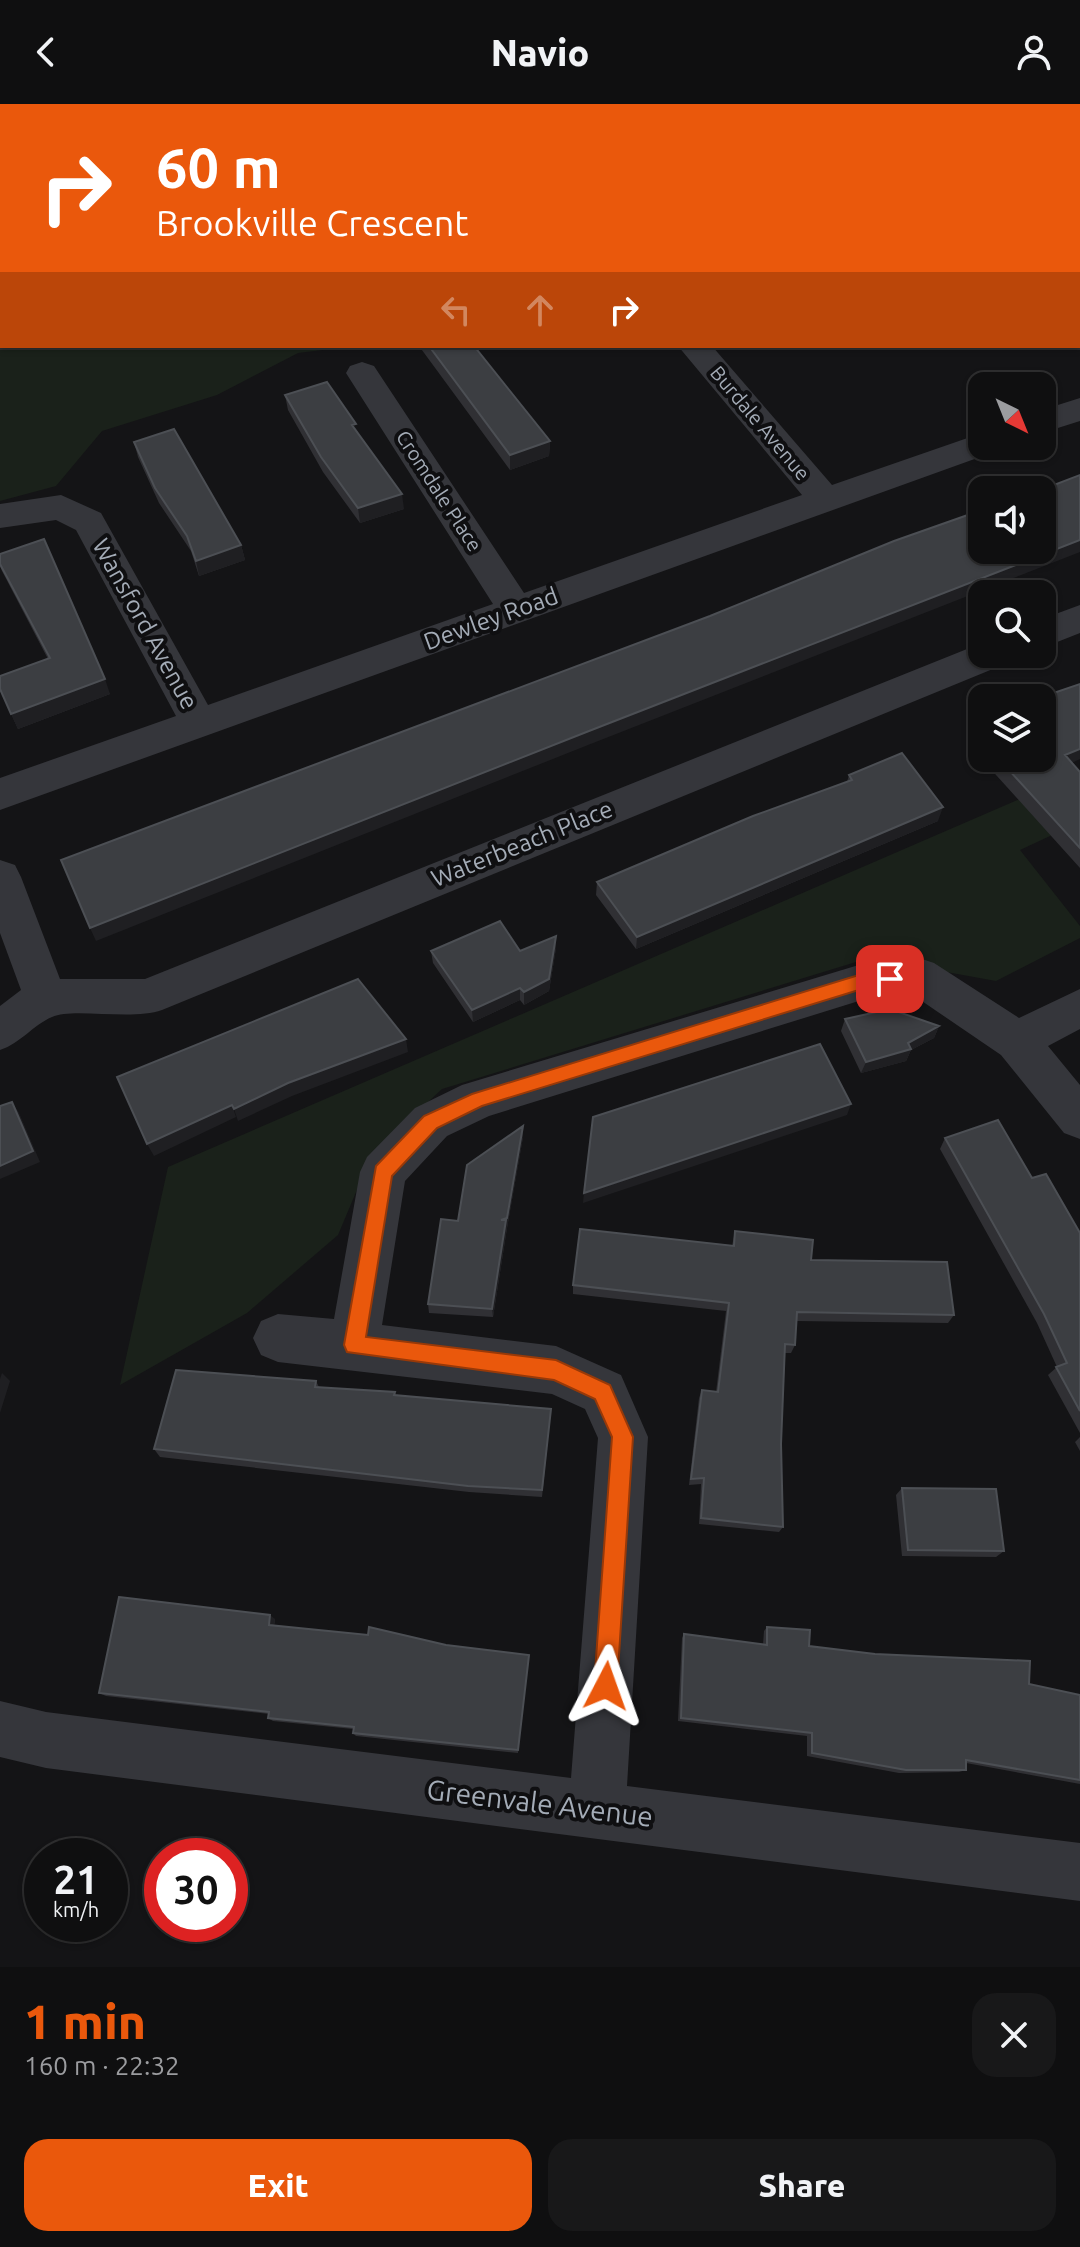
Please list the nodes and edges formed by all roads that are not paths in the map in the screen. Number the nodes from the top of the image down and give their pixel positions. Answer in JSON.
{"nodes":[{"id":1,"x":696,"y":348,"type":"edge"},
{"id":2,"x":362,"y":373,"type":"dead end"},
{"id":3,"x":1080,"y":409,"type":"edge"},
{"id":4,"x":1056,"y":417,"type":"edge"},
{"id":5,"x":968,"y":449,"type":"edge"},
{"id":6,"x":825,"y":500,"type":"junction"},
{"id":7,"x":0,"y":516,"type":"edge"},
{"id":8,"x":516,"y":610,"type":"junction"},
{"id":9,"x":1080,"y":618,"type":"edge"},
{"id":10,"x":1056,"y":628,"type":"edge"},
{"id":11,"x":968,"y":664,"type":"edge"},
{"id":12,"x":199,"y":723,"type":"junction"},
{"id":13,"x":0,"y":794,"type":"edge"},
{"id":14,"x":0,"y":877,"type":"edge"},
{"id":15,"x":45,"y":997,"type":"junction"},
{"id":16,"x":1080,"y":1008,"type":"edge"},
{"id":17,"x":0,"y":1031,"type":"edge"},
{"id":18,"x":1017,"y":1041,"type":"junction"},
{"id":19,"x":1080,"y":1119,"type":"edge"},
{"id":20,"x":278,"y":1338,"type":"dead end"},
{"id":21,"x":354,"y":1345,"type":"junction"},
{"id":22,"x":0,"y":1729,"type":"edge"},
{"id":23,"x":597,"y":1811,"type":"junction"},
{"id":24,"x":1080,"y":1872,"type":"edge"}],
"edges":[{"from":1,"to":6,"type":"street","name":"Burdale Avenue"},
{"from":2,"to":8,"type":"street","name":"Cromdale Place"},
{"from":3,"to":4,"type":"street"},
{"from":5,"to":6,"type":"street","name":"Dewley Road"},
{"from":6,"to":8,"type":"street","name":"Dewley Road"},
{"from":7,"to":12,"type":"street","name":"Wansford Avenue"},
{"from":8,"to":12,"type":"street","name":"Dewley Road"},
{"from":9,"to":10,"type":"street"},
{"from":11,"to":15,"type":"street","name":"Waterbeach Place"},
{"from":12,"to":13,"type":"street","name":"Dewley Road"},
{"from":14,"to":15,"type":"street"},
{"from":15,"to":17,"type":"street"},
{"from":16,"to":18,"type":"street"},
{"from":18,"to":19,"type":"street"},
{"from":18,"to":21,"type":"street"},
{"from":20,"to":21,"type":"street"},
{"from":21,"to":23,"type":"street"},
{"from":22,"to":23,"type":"street","name":"Greenvale Avenue"},
{"from":23,"to":24,"type":"street","name":"Greenvale Avenue"}]}
